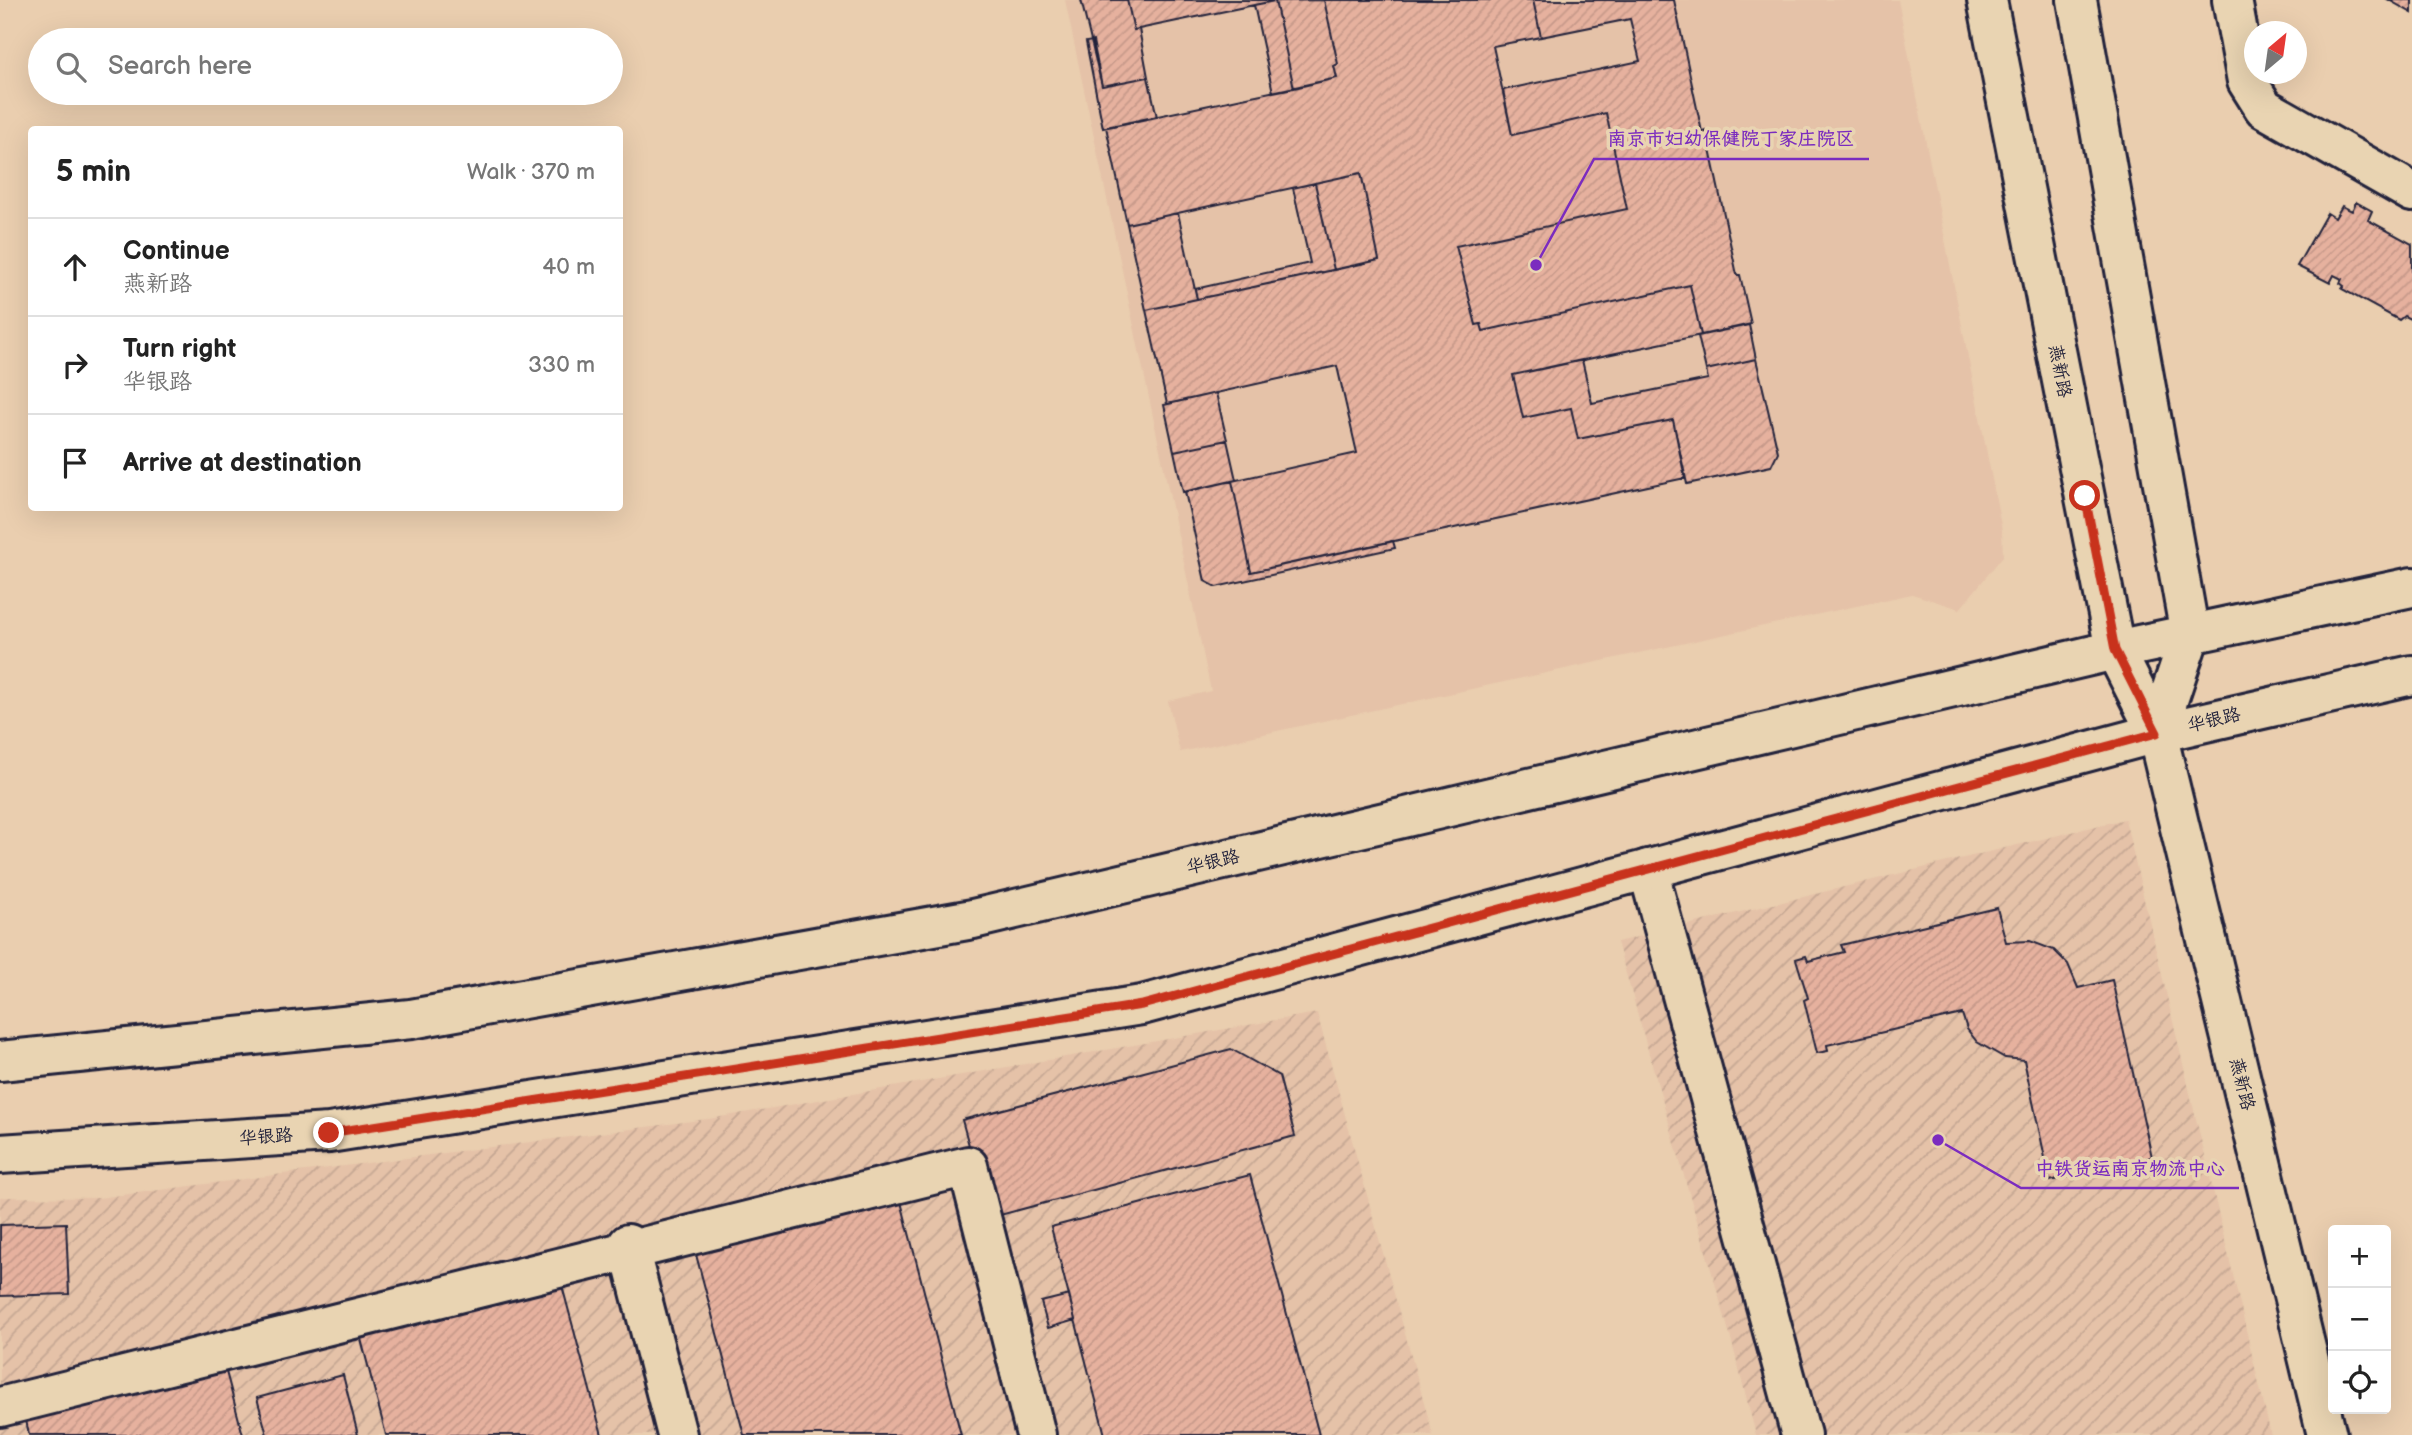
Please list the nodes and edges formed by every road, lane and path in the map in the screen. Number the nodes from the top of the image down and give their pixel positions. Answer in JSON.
{"nodes":[{"id":1,"x":1987,"y":0,"type":"edge"},
{"id":2,"x":2077,"y":0,"type":"edge"},
{"id":3,"x":2232,"y":0,"type":"edge"},
{"id":4,"x":2412,"y":192,"type":"edge"},
{"id":5,"x":2412,"y":587,"type":"edge"},
{"id":6,"x":2190,"y":635,"type":"junction"},
{"id":7,"x":2115,"y":650,"type":"junction"},
{"id":8,"x":2412,"y":675,"type":"edge"},
{"id":9,"x":2157,"y":733,"type":"junction"},
{"id":10,"x":1648,"y":869,"type":"junction"},
{"id":11,"x":0,"y":1061,"type":"edge"},
{"id":12,"x":0,"y":1154,"type":"edge"},
{"id":13,"x":628,"y":1244,"type":"dead end"},
{"id":14,"x":0,"y":1408,"type":"edge"},
{"id":15,"x":677,"y":1435,"type":"edge"},
{"id":16,"x":1036,"y":1435,"type":"edge"},
{"id":17,"x":1801,"y":1435,"type":"edge"},
{"id":18,"x":2328,"y":1435,"type":"edge"}],
"edges":[{"from":1,"to":7,"type":"main road","name":"燕新路"},
{"from":2,"to":6,"type":"main road"},
{"from":3,"to":4,"type":"main road"},
{"from":5,"to":6,"type":"main road","name":"华银路"},
{"from":6,"to":7,"type":"main road","name":"华银路"},
{"from":6,"to":9,"type":"main road"},
{"from":7,"to":9,"type":"main road","name":"燕新路"},
{"from":7,"to":11,"type":"main road","name":"华银路"},
{"from":8,"to":9,"type":"main road","name":"华银路"},
{"from":9,"to":10,"type":"main road","name":"华银路"},
{"from":9,"to":18,"type":"main road","name":"燕新路"},
{"from":10,"to":12,"type":"main road","name":"华银路"},
{"from":10,"to":17,"type":"main road"},
{"from":13,"to":15,"type":"main road"},
{"from":14,"to":16,"type":"main road"}]}
